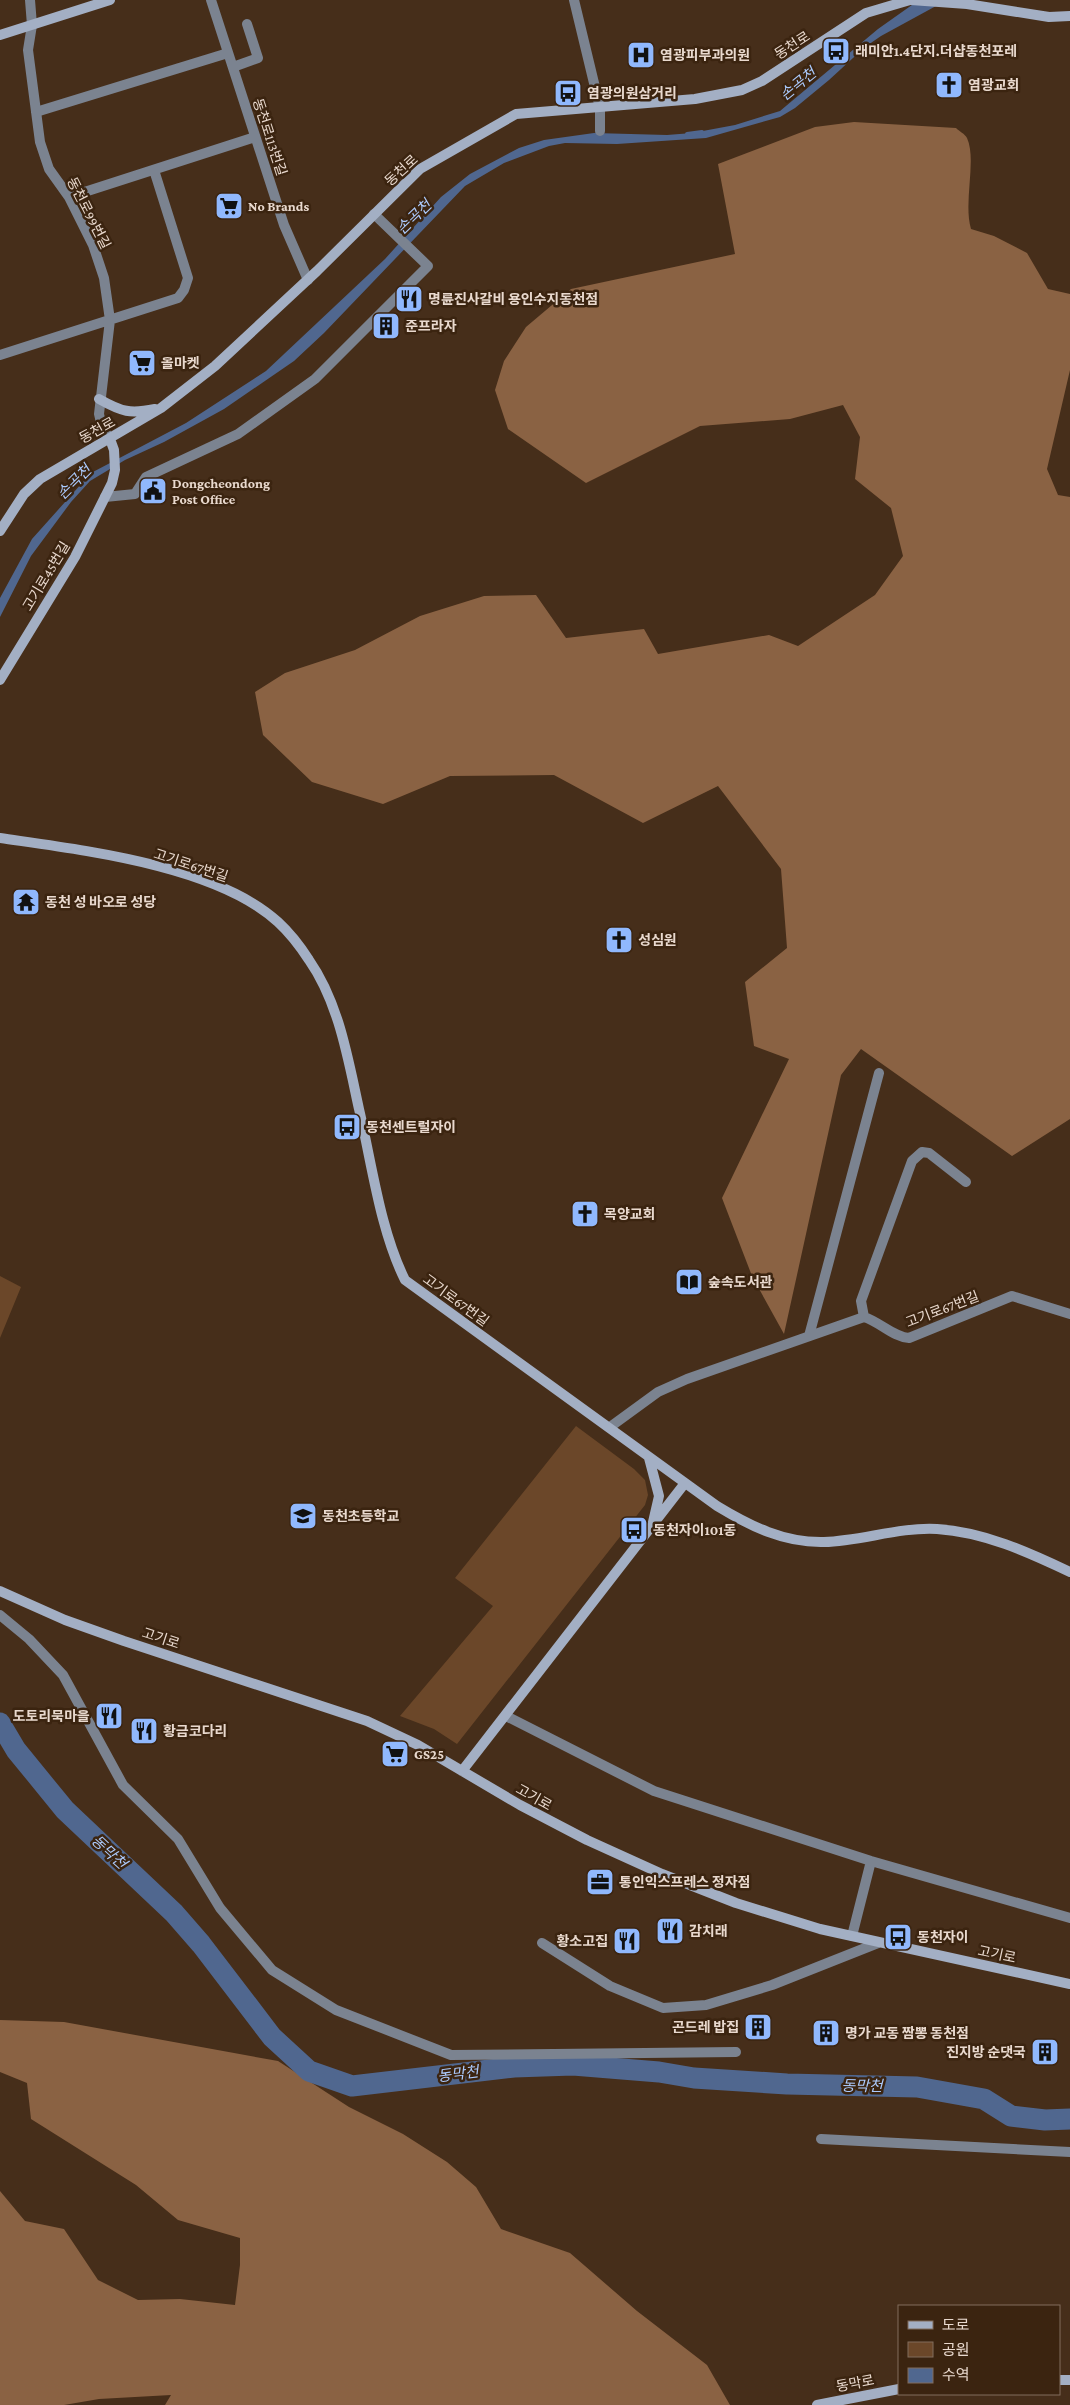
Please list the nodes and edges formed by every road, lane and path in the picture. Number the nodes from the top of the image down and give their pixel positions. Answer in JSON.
{"nodes":[{"id":1,"x":30,"y":0,"type":"edge"},
{"id":2,"x":110,"y":0,"type":"edge"},
{"id":3,"x":211,"y":0,"type":"edge"},
{"id":4,"x":574,"y":0,"type":"edge"},
{"id":5,"x":910,"y":0,"type":"edge"},
{"id":6,"x":1070,"y":16,"type":"edge"},
{"id":7,"x":247,"y":24,"type":"dead end"},
{"id":8,"x":32,"y":25,"type":"junction"},
{"id":9,"x":0,"y":35,"type":"edge"},
{"id":10,"x":228,"y":53,"type":"junction"},
{"id":11,"x":233,"y":67,"type":"junction"},
{"id":12,"x":600,"y":108,"type":"junction"},
{"id":13,"x":36,"y":112,"type":"junction"},
{"id":14,"x":600,"y":131,"type":"dead end"},
{"id":15,"x":255,"y":137,"type":"junction"},
{"id":16,"x":154,"y":170,"type":"junction"},
{"id":17,"x":69,"y":197,"type":"junction"},
{"id":18,"x":374,"y":214,"type":"junction"},
{"id":19,"x":308,"y":280,"type":"junction"},
{"id":20,"x":110,"y":320,"type":"junction"},
{"id":21,"x":0,"y":355,"type":"edge"},
{"id":22,"x":99,"y":399,"type":"junction"},
{"id":23,"x":162,"y":408,"type":"junction"},
{"id":24,"x":110,"y":439,"type":"junction"},
{"id":25,"x":106,"y":497,"type":"junction"},
{"id":26,"x":0,"y":531,"type":"edge"},
{"id":27,"x":0,"y":680,"type":"edge"},
{"id":28,"x":0,"y":838,"type":"edge"},
{"id":29,"x":878,"y":1073,"type":"dead end"},
{"id":30,"x":966,"y":1182,"type":"dead end"},
{"id":31,"x":1070,"y":1314,"type":"edge"},
{"id":32,"x":864,"y":1316,"type":"junction"},
{"id":33,"x":809,"y":1336,"type":"junction"},
{"id":34,"x":610,"y":1427,"type":"junction"},
{"id":35,"x":648,"y":1458,"type":"junction"},
{"id":36,"x":685,"y":1483,"type":"junction"},
{"id":37,"x":651,"y":1527,"type":"junction"},
{"id":38,"x":1070,"y":1572,"type":"edge"},
{"id":39,"x":0,"y":1591,"type":"edge"},
{"id":40,"x":0,"y":1615,"type":"edge"},
{"id":41,"x":506,"y":1716,"type":"junction"},
{"id":42,"x":462,"y":1771,"type":"junction"},
{"id":43,"x":871,"y":1862,"type":"junction"},
{"id":44,"x":1070,"y":1918,"type":"edge"},
{"id":45,"x":852,"y":1936,"type":"junction"},
{"id":46,"x":542,"y":1943,"type":"dead end"},
{"id":47,"x":878,"y":1943,"type":"junction"},
{"id":48,"x":1070,"y":1984,"type":"edge"},
{"id":49,"x":736,"y":2052,"type":"dead end"},
{"id":50,"x":821,"y":2139,"type":"dead end"},
{"id":51,"x":1070,"y":2152,"type":"edge"},
{"id":52,"x":898,"y":2389,"type":"edge"},
{"id":53,"x":817,"y":2405,"type":"edge"}],
"edges":[{"from":1,"to":8,"type":"street","name":"동천로99번길"},
{"from":2,"to":8,"type":"street"},
{"from":3,"to":10,"type":"street","name":"동천로113번길"},
{"from":4,"to":12,"type":"street"},
{"from":5,"to":6,"type":"street","name":"동천로"},
{"from":5,"to":12,"type":"street","name":"동천로"},
{"from":7,"to":11,"type":"street"},
{"from":8,"to":9,"type":"street"},
{"from":8,"to":13,"type":"street","name":"동천로99번길"},
{"from":10,"to":11,"type":"street","name":"동천로113번길"},
{"from":10,"to":13,"type":"street"},
{"from":11,"to":15,"type":"street","name":"동천로113번길"},
{"from":12,"to":14,"type":"street"},
{"from":12,"to":18,"type":"street","name":"동천로"},
{"from":13,"to":17,"type":"street","name":"동천로99번길"},
{"from":15,"to":16,"type":"street"},
{"from":15,"to":19,"type":"street","name":"동천로113번길"},
{"from":16,"to":17,"type":"street"},
{"from":16,"to":20,"type":"street"},
{"from":17,"to":20,"type":"street","name":"동천로99번길"},
{"from":18,"to":19,"type":"street","name":"동천로"},
{"from":18,"to":25,"type":"street"},
{"from":19,"to":23,"type":"street","name":"동천로"},
{"from":20,"to":21,"type":"street"},
{"from":20,"to":22,"type":"street","name":"동천로99번길"},
{"from":22,"to":23,"type":"street"},
{"from":22,"to":24,"type":"street","name":"동천로99번길"},
{"from":23,"to":24,"type":"street","name":"동천로"},
{"from":24,"to":25,"type":"street","name":"고기로45번길"},
{"from":24,"to":26,"type":"street","name":"동천로"},
{"from":25,"to":27,"type":"street","name":"고기로45번길"},
{"from":28,"to":34,"type":"street","name":"고기로67번길"},
{"from":29,"to":33,"type":"street"},
{"from":30,"to":32,"type":"street"},
{"from":31,"to":32,"type":"street","name":"고기로67번길"},
{"from":32,"to":33,"type":"street"},
{"from":33,"to":34,"type":"street"},
{"from":34,"to":35,"type":"street","name":"고기로67번길"},
{"from":35,"to":36,"type":"street","name":"고기로67번길"},
{"from":35,"to":37,"type":"street"},
{"from":36,"to":37,"type":"street"},
{"from":36,"to":38,"type":"street","name":"고기로67번길"},
{"from":37,"to":41,"type":"street"},
{"from":39,"to":42,"type":"street","name":"고기로"},
{"from":40,"to":49,"type":"street"},
{"from":41,"to":42,"type":"street"},
{"from":41,"to":43,"type":"street"},
{"from":42,"to":45,"type":"street","name":"고기로"},
{"from":43,"to":44,"type":"street"},
{"from":43,"to":45,"type":"street"},
{"from":45,"to":47,"type":"street","name":"고기로"},
{"from":46,"to":47,"type":"street"},
{"from":47,"to":48,"type":"street","name":"고기로"},
{"from":50,"to":51,"type":"street"},
{"from":52,"to":53,"type":"street","name":"동막로"}]}
